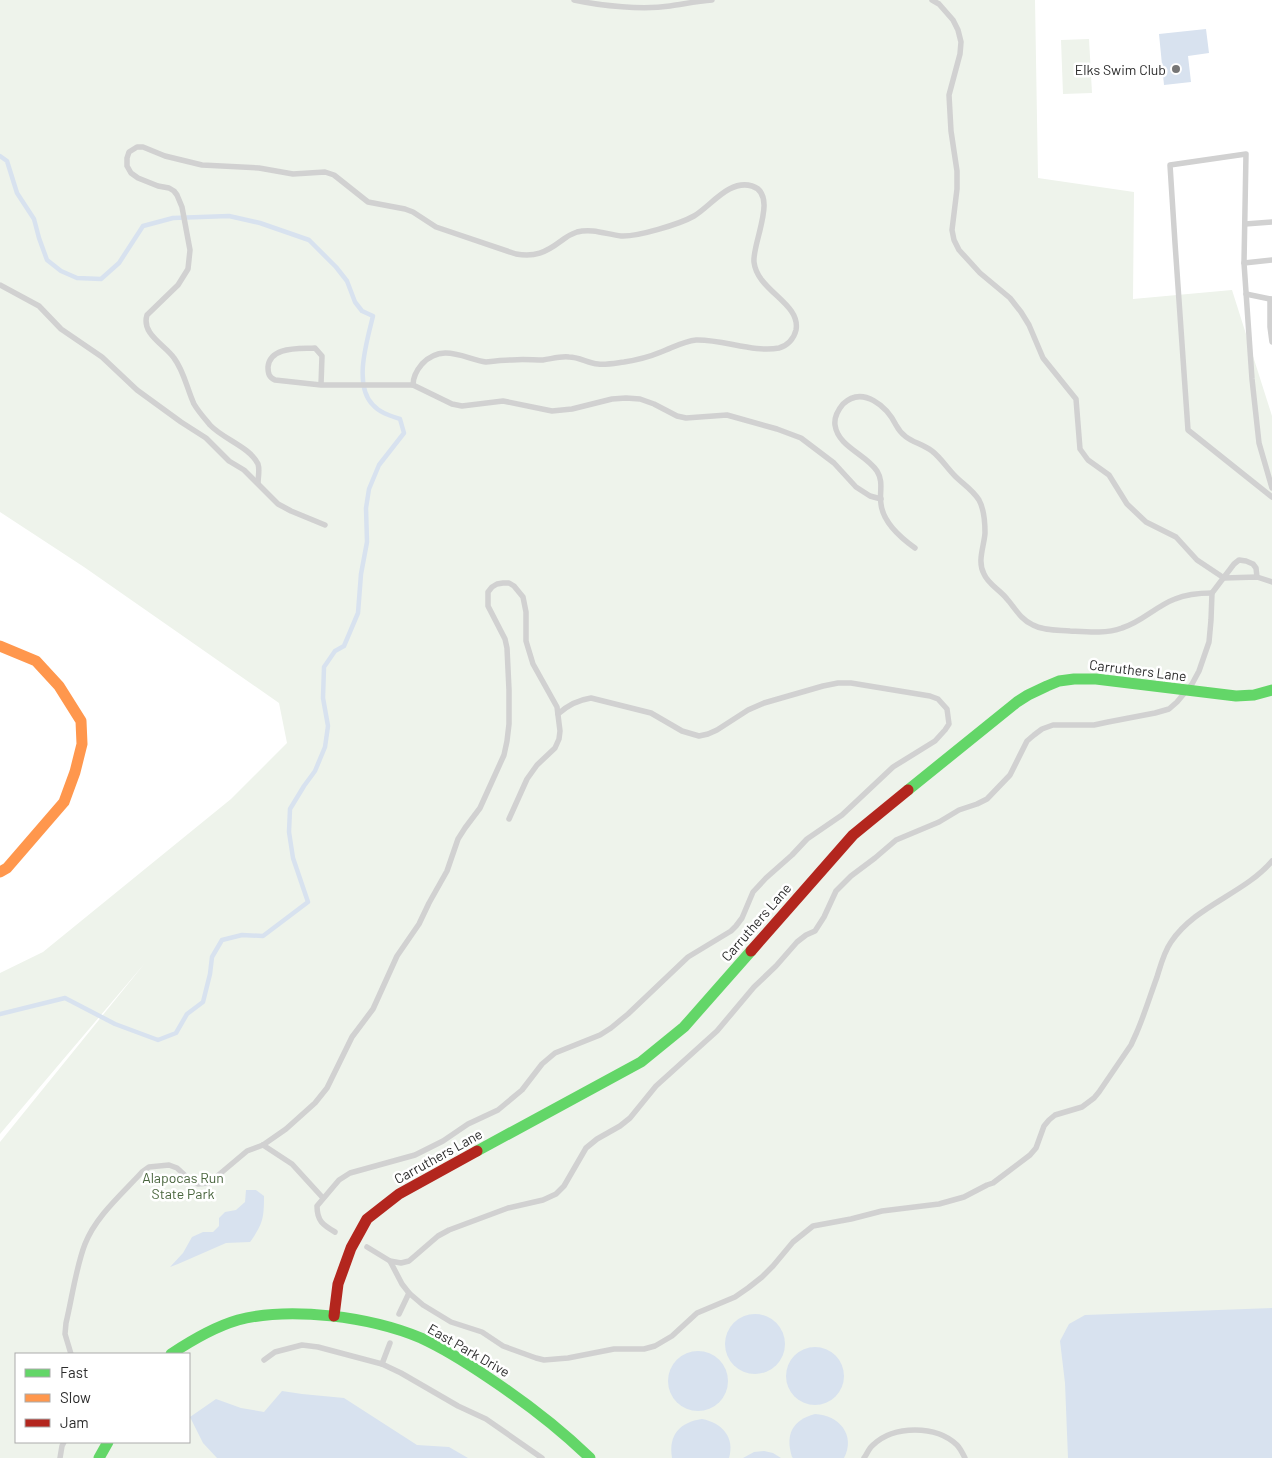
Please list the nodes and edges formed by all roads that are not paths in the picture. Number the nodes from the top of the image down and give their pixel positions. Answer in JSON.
{"nodes":[{"id":1,"x":574,"y":0,"type":"edge"},
{"id":2,"x":712,"y":0,"type":"edge"},
{"id":3,"x":932,"y":0,"type":"edge"},
{"id":4,"x":1272,"y":222,"type":"edge"},
{"id":5,"x":1244,"y":224,"type":"junction"},
{"id":6,"x":1272,"y":260,"type":"edge"},
{"id":7,"x":1244,"y":263,"type":"junction"},
{"id":8,"x":0,"y":285,"type":"edge"},
{"id":9,"x":1246,"y":294,"type":"junction"},
{"id":10,"x":1271,"y":299,"type":"edge"},
{"id":11,"x":1272,"y":342,"type":"edge"},
{"id":12,"x":321,"y":385,"type":"junction"},
{"id":13,"x":413,"y":386,"type":"junction"},
{"id":14,"x":258,"y":483,"type":"junction"},
{"id":15,"x":1272,"y":488,"type":"edge"},
{"id":16,"x":1272,"y":497,"type":"edge"},
{"id":17,"x":881,"y":498,"type":"junction"},
{"id":18,"x":325,"y":525,"type":"dead end"},
{"id":19,"x":915,"y":548,"type":"dead end"},
{"id":20,"x":1257,"y":577,"type":"junction"},
{"id":21,"x":1224,"y":578,"type":"junction"},
{"id":22,"x":1272,"y":582,"type":"edge"},
{"id":23,"x":1212,"y":593,"type":"junction"},
{"id":24,"x":0,"y":646,"type":"edge"},
{"id":25,"x":1187,"y":690,"type":"junction"},
{"id":26,"x":1272,"y":690,"type":"edge"},
{"id":27,"x":558,"y":714,"type":"junction"},
{"id":28,"x":509,"y":819,"type":"dead end"},
{"id":29,"x":1272,"y":861,"type":"edge"},
{"id":30,"x":0,"y":872,"type":"edge"},
{"id":31,"x":263,"y":1145,"type":"junction"},
{"id":32,"x":323,"y":1198,"type":"junction"},
{"id":33,"x":335,"y":1232,"type":"dead end"},
{"id":34,"x":367,"y":1247,"type":"dead end"},
{"id":35,"x":390,"y":1261,"type":"junction"},
{"id":36,"x":410,"y":1293,"type":"junction"},
{"id":37,"x":399,"y":1314,"type":"dead end"},
{"id":38,"x":334,"y":1316,"type":"junction"},
{"id":39,"x":390,"y":1343,"type":"dead end"},
{"id":40,"x":70,"y":1353,"type":"edge"},
{"id":41,"x":172,"y":1353,"type":"edge"},
{"id":42,"x":264,"y":1360,"type":"dead end"},
{"id":43,"x":382,"y":1364,"type":"junction"},
{"id":44,"x":64,"y":1443,"type":"edge"},
{"id":45,"x":107,"y":1443,"type":"edge"},
{"id":46,"x":60,"y":1458,"type":"edge"},
{"id":47,"x":99,"y":1458,"type":"edge"},
{"id":48,"x":542,"y":1458,"type":"edge"},
{"id":49,"x":590,"y":1458,"type":"edge"},
{"id":50,"x":864,"y":1458,"type":"edge"},
{"id":51,"x":965,"y":1458,"type":"edge"}],
"edges":[{"from":1,"to":2,"type":"lane"},
{"from":3,"to":21,"type":"lane"},
{"from":4,"to":5,"type":"lane"},
{"from":5,"to":7,"type":"lane"},
{"from":5,"to":16,"type":"lane"},
{"from":6,"to":7,"type":"lane"},
{"from":7,"to":9,"type":"lane"},
{"from":8,"to":14,"type":"lane"},
{"from":9,"to":10,"type":"lane"},
{"from":9,"to":15,"type":"lane"},
{"from":10,"to":11,"type":"lane"},
{"from":12,"to":12,"type":"lane"},
{"from":12,"to":13,"type":"lane"},
{"from":13,"to":14,"type":"lane"},
{"from":13,"to":17,"type":"lane"},
{"from":14,"to":18,"type":"lane"},
{"from":17,"to":19,"type":"lane"},
{"from":17,"to":23,"type":"lane"},
{"from":20,"to":21,"type":"lane"},
{"from":20,"to":21,"type":"lane"},
{"from":20,"to":22,"type":"lane"},
{"from":21,"to":23,"type":"lane"},
{"from":23,"to":25,"type":"lane"},
{"from":24,"to":30,"type":"street"},
{"from":25,"to":26,"type":"street","name":"Carruthers Lane"},
{"from":25,"to":35,"type":"lane"},
{"from":25,"to":38,"type":"street","name":"Carruthers Lane"},
{"from":27,"to":28,"type":"lane"},
{"from":27,"to":31,"type":"lane"},
{"from":27,"to":32,"type":"lane"},
{"from":29,"to":36,"type":"lane"},
{"from":31,"to":32,"type":"lane"},
{"from":31,"to":40,"type":"lane"},
{"from":32,"to":33,"type":"lane"},
{"from":34,"to":35,"type":"lane"},
{"from":35,"to":36,"type":"lane"},
{"from":36,"to":37,"type":"lane"},
{"from":38,"to":41,"type":"street","name":"East Park Drive"},
{"from":38,"to":49,"type":"street","name":"East Park Drive"},
{"from":39,"to":43,"type":"lane"},
{"from":42,"to":43,"type":"lane"},
{"from":43,"to":48,"type":"lane"},
{"from":44,"to":46,"type":"lane"},
{"from":45,"to":47,"type":"street"},
{"from":50,"to":51,"type":"lane"}]}
